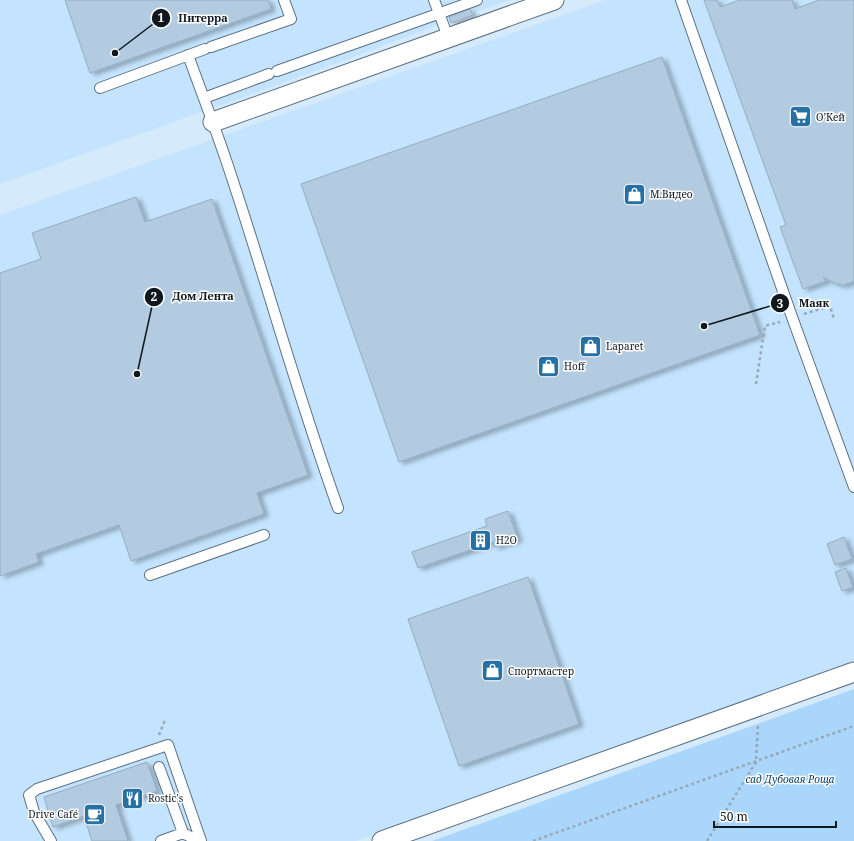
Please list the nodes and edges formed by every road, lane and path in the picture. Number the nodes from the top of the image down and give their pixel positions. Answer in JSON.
{"nodes":[{"id":1,"x":284,"y":0,"type":"edge"},
{"id":2,"x":434,"y":0,"type":"edge"},
{"id":3,"x":476,"y":0,"type":"edge"},
{"id":4,"x":554,"y":0,"type":"edge"},
{"id":5,"x":681,"y":0,"type":"edge"},
{"id":6,"x":439,"y":13,"type":"junction"},
{"id":7,"x":448,"y":37,"type":"junction"},
{"id":8,"x":188,"y":55,"type":"junction"},
{"id":9,"x":100,"y":88,"type":"dead end"},
{"id":10,"x":204,"y":98,"type":"junction"},
{"id":11,"x":213,"y":122,"type":"junction"},
{"id":12,"x":792,"y":317,"type":"junction"},
{"id":13,"x":834,"y":319,"type":"dead end"},
{"id":14,"x":756,"y":384,"type":"dead end"},
{"id":15,"x":854,"y":487,"type":"edge"},
{"id":16,"x":338,"y":508,"type":"dead end"},
{"id":17,"x":264,"y":534,"type":"dead end"},
{"id":18,"x":150,"y":575,"type":"dead end"},
{"id":19,"x":854,"y":672,"type":"edge"},
{"id":20,"x":758,"y":725,"type":"dead end"},
{"id":21,"x":854,"y":726,"type":"edge"},
{"id":22,"x":756,"y":762,"type":"junction"},
{"id":23,"x":159,"y":767,"type":"dead end"},
{"id":24,"x":177,"y":837,"type":"edge"},
{"id":25,"x":51,"y":841,"type":"edge"},
{"id":26,"x":161,"y":841,"type":"edge"},
{"id":27,"x":198,"y":841,"type":"edge"},
{"id":28,"x":201,"y":841,"type":"edge"},
{"id":29,"x":382,"y":841,"type":"edge"},
{"id":30,"x":533,"y":841,"type":"edge"},
{"id":31,"x":707,"y":841,"type":"edge"}],
"edges":[{"from":1,"to":8,"type":"lane"},
{"from":2,"to":6,"type":"lane"},
{"from":3,"to":6,"type":"lane"},
{"from":4,"to":7,"type":"street"},
{"from":5,"to":12,"type":"lane"},
{"from":6,"to":7,"type":"lane"},
{"from":6,"to":10,"type":"lane"},
{"from":7,"to":11,"type":"street"},
{"from":8,"to":9,"type":"lane"},
{"from":8,"to":10,"type":"lane"},
{"from":10,"to":11,"type":"lane"},
{"from":11,"to":16,"type":"lane"},
{"from":12,"to":13,"type":"path"},
{"from":12,"to":14,"type":"path"},
{"from":12,"to":15,"type":"lane"},
{"from":17,"to":18,"type":"lane"},
{"from":19,"to":29,"type":"street"},
{"from":20,"to":22,"type":"path"},
{"from":21,"to":22,"type":"path"},
{"from":22,"to":30,"type":"path"},
{"from":22,"to":31,"type":"path"},
{"from":23,"to":24,"type":"lane"},
{"from":24,"to":26,"type":"lane"},
{"from":24,"to":27,"type":"lane"},
{"from":25,"to":28,"type":"lane"}]}
